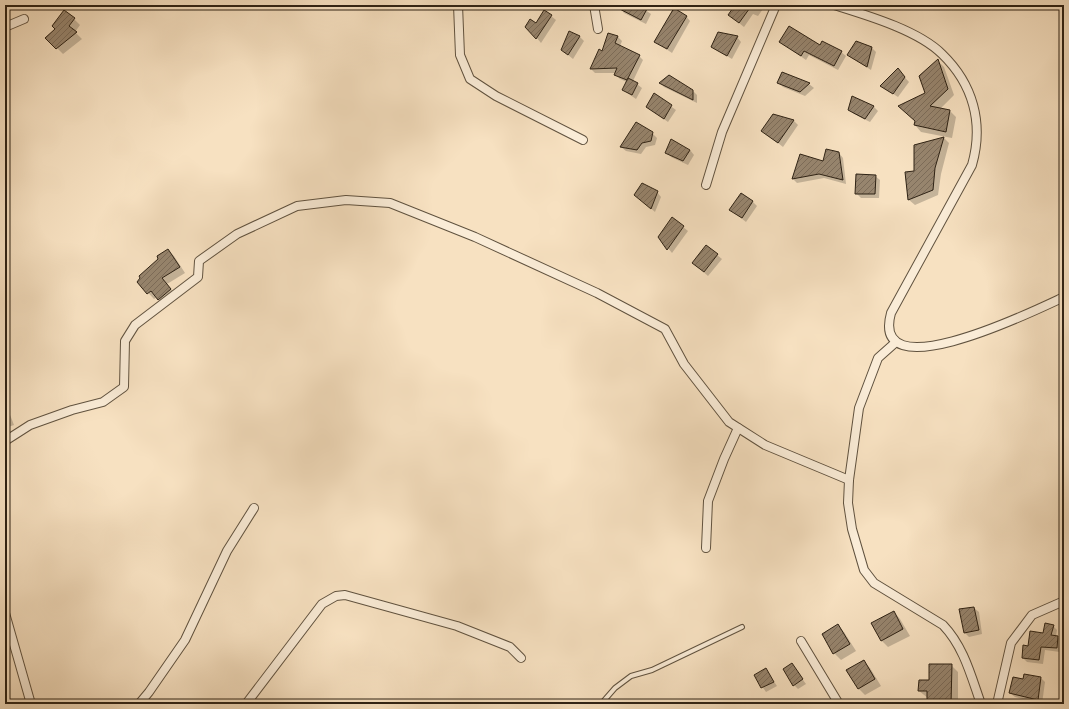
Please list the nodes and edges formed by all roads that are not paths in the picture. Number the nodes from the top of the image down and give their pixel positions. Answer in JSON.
{"nodes":[{"id":1,"x":458,"y":5,"type":"edge"},
{"id":2,"x":594,"y":5,"type":"edge"},
{"id":3,"x":776,"y":5,"type":"edge"},
{"id":4,"x":834,"y":5,"type":"edge"},
{"id":5,"x":24,"y":19,"type":"dead end"},
{"id":6,"x":5,"y":27,"type":"edge"},
{"id":7,"x":598,"y":29,"type":"dead end"},
{"id":8,"x":583,"y":140,"type":"dead end"},
{"id":9,"x":706,"y":185,"type":"dead end"},
{"id":10,"x":1064,"y":297,"type":"edge"},
{"id":11,"x":896,"y":342,"type":"junction"},
{"id":12,"x":30,"y":425,"type":"junction"},
{"id":13,"x":738,"y":428,"type":"junction"},
{"id":14,"x":5,"y":433,"type":"edge"},
{"id":15,"x":5,"y":441,"type":"edge"},
{"id":16,"x":849,"y":480,"type":"junction"},
{"id":17,"x":254,"y":508,"type":"dead end"},
{"id":18,"x":706,"y":548,"type":"dead end"},
{"id":19,"x":1064,"y":601,"type":"edge"},
{"id":20,"x":5,"y":613,"type":"edge"},
{"id":21,"x":742,"y":627,"type":"dead end"},
{"id":22,"x":801,"y":641,"type":"dead end"},
{"id":23,"x":521,"y":658,"type":"dead end"},
{"id":24,"x":31,"y":704,"type":"edge"},
{"id":25,"x":139,"y":704,"type":"edge"},
{"id":26,"x":246,"y":704,"type":"edge"},
{"id":27,"x":601,"y":704,"type":"edge"},
{"id":28,"x":839,"y":704,"type":"edge"},
{"id":29,"x":981,"y":704,"type":"edge"},
{"id":30,"x":997,"y":704,"type":"edge"}],
"edges":[{"from":1,"to":8,"type":"street"},
{"from":2,"to":7,"type":"street"},
{"from":3,"to":9,"type":"street"},
{"from":4,"to":11,"type":"street"},
{"from":5,"to":6,"type":"street"},
{"from":10,"to":11,"type":"street"},
{"from":11,"to":16,"type":"street"},
{"from":12,"to":13,"type":"street"},
{"from":12,"to":14,"type":"street"},
{"from":12,"to":15,"type":"street"},
{"from":13,"to":16,"type":"street"},
{"from":13,"to":18,"type":"street"},
{"from":16,"to":29,"type":"street"},
{"from":17,"to":25,"type":"street"},
{"from":19,"to":30,"type":"street"},
{"from":20,"to":24,"type":"street"},
{"from":21,"to":27,"type":"lane"},
{"from":22,"to":28,"type":"street"},
{"from":23,"to":26,"type":"street"}]}
